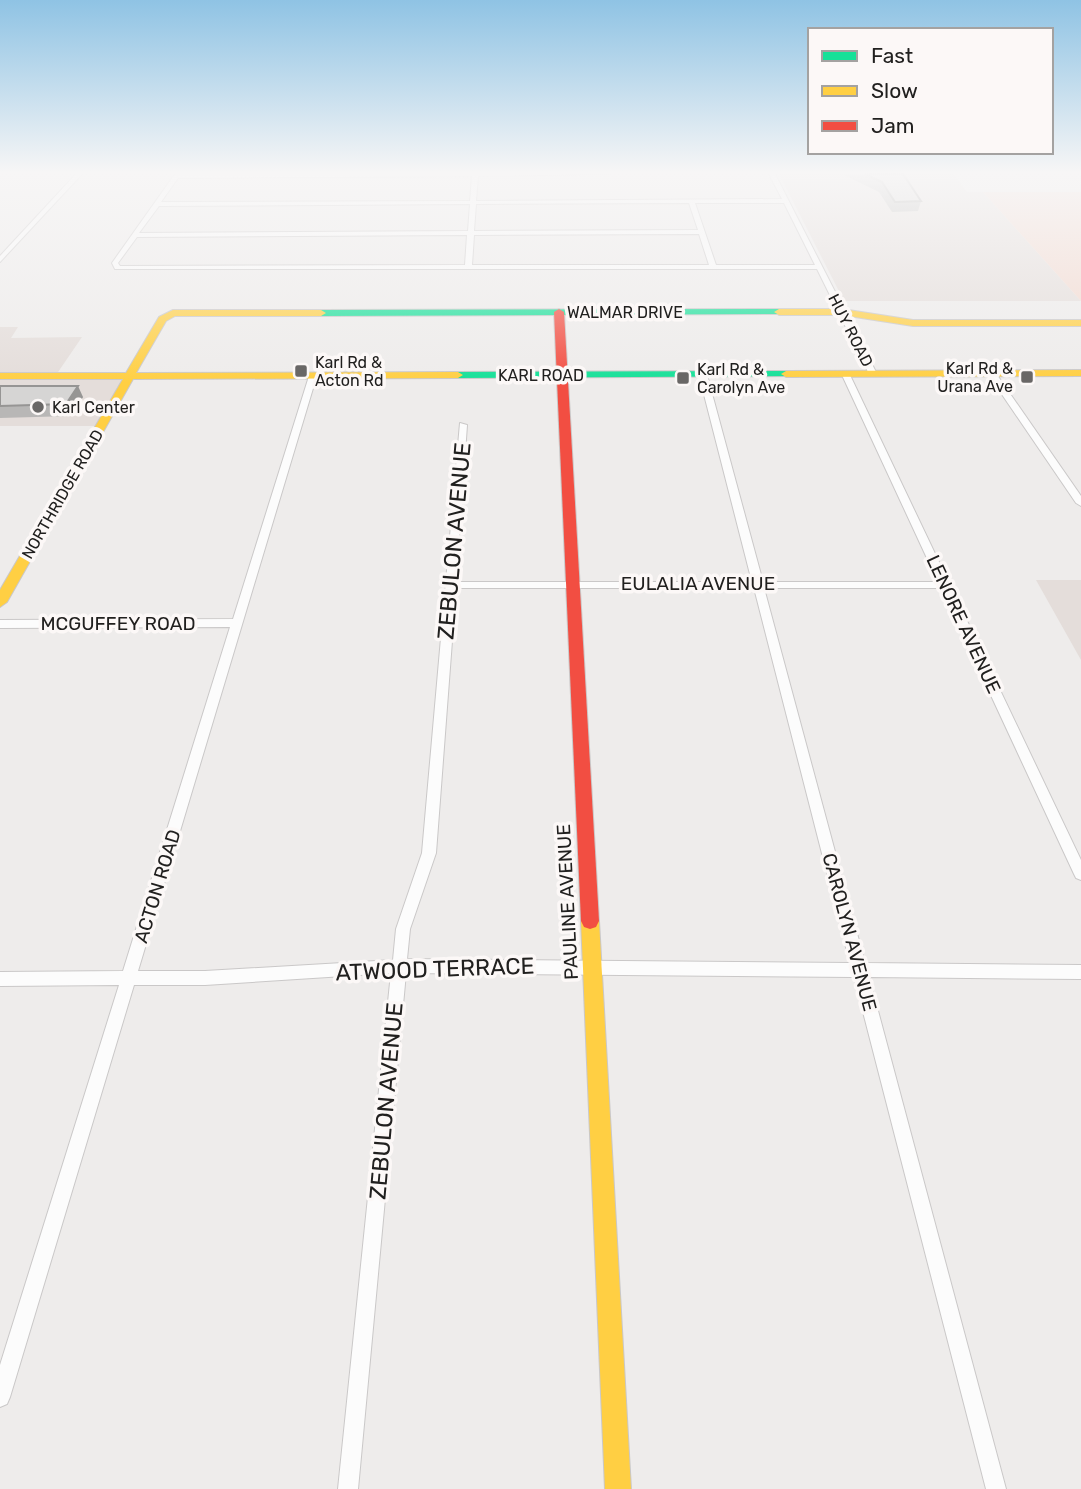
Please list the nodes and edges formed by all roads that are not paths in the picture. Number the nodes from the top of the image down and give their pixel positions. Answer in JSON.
{"nodes":[{"id":1,"x":15,"y":243,"type":"edge"},
{"id":2,"x":130,"y":243,"type":"edge"},
{"id":3,"x":471,"y":243,"type":"edge"},
{"id":4,"x":705,"y":243,"type":"edge"},
{"id":5,"x":808,"y":243,"type":"edge"},
{"id":6,"x":0,"y":260,"type":"edge"},
{"id":7,"x":713,"y":267,"type":"junction"},
{"id":8,"x":820,"y":267,"type":"junction"},
{"id":9,"x":468,"y":268,"type":"junction"},
{"id":10,"x":559,"y":312,"type":"junction"},
{"id":11,"x":842,"y":312,"type":"junction"},
{"id":12,"x":167,"y":315,"type":"joint"},
{"id":13,"x":1081,"y":323,"type":"edge"},
{"id":14,"x":1081,"y":373,"type":"edge"},
{"id":15,"x":561,"y":374,"type":"junction"},
{"id":16,"x":846,"y":374,"type":"junction"},
{"id":17,"x":873,"y":374,"type":"junction"},
{"id":18,"x":992,"y":374,"type":"junction"},
{"id":19,"x":129,"y":375,"type":"junction"},
{"id":20,"x":313,"y":375,"type":"junction"},
{"id":21,"x":703,"y":375,"type":"junction"},
{"id":22,"x":0,"y":376,"type":"edge"},
{"id":23,"x":464,"y":425,"type":"dead end"},
{"id":24,"x":1081,"y":503,"type":"edge"},
{"id":25,"x":571,"y":583,"type":"junction"},
{"id":26,"x":758,"y":583,"type":"junction"},
{"id":27,"x":450,"y":585,"type":"junction"},
{"id":28,"x":945,"y":585,"type":"junction"},
{"id":29,"x":0,"y":602,"type":"edge"},
{"id":30,"x":236,"y":623,"type":"junction"},
{"id":31,"x":0,"y":624,"type":"edge"},
{"id":32,"x":1081,"y":874,"type":"edge"},
{"id":33,"x":591,"y":965,"type":"junction"},
{"id":34,"x":399,"y":966,"type":"junction"},
{"id":35,"x":860,"y":968,"type":"junction"},
{"id":36,"x":1081,"y":972,"type":"edge"},
{"id":37,"x":0,"y":979,"type":"edge"},
{"id":38,"x":129,"y":979,"type":"junction"},
{"id":39,"x":0,"y":1396,"type":"edge"},
{"id":40,"x":348,"y":1489,"type":"edge"},
{"id":41,"x":618,"y":1489,"type":"edge"},
{"id":42,"x":996,"y":1489,"type":"edge"}],
"edges":[{"from":1,"to":6,"type":"street"},
{"from":2,"to":9,"type":"street"},
{"from":3,"to":9,"type":"street"},
{"from":4,"to":7,"type":"street"},
{"from":5,"to":8,"type":"street","name":"HUY ROAD"},
{"from":7,"to":8,"type":"street"},
{"from":7,"to":9,"type":"street"},
{"from":8,"to":11,"type":"street","name":"HUY ROAD"},
{"from":10,"to":11,"type":"street","name":"WALMAR DRIVE"},
{"from":10,"to":12,"type":"street","name":"WALMAR DRIVE"},
{"from":10,"to":15,"type":"street","name":"PAULINE AVENUE"},
{"from":11,"to":13,"type":"street","name":"WALMAR DRIVE"},
{"from":11,"to":17,"type":"street","name":"HUY ROAD"},
{"from":12,"to":19,"type":"street","name":"NORTHRIDGE ROAD"},
{"from":14,"to":18,"type":"street","name":"KARL ROAD"},
{"from":15,"to":20,"type":"street","name":"KARL ROAD"},
{"from":15,"to":21,"type":"street","name":"KARL ROAD"},
{"from":15,"to":25,"type":"street","name":"PAULINE AVENUE"},
{"from":16,"to":17,"type":"street","name":"KARL ROAD"},
{"from":16,"to":21,"type":"street","name":"KARL ROAD"},
{"from":16,"to":28,"type":"street","name":"LENORE AVENUE"},
{"from":17,"to":18,"type":"street","name":"KARL ROAD"},
{"from":18,"to":24,"type":"street"},
{"from":19,"to":20,"type":"street","name":"KARL ROAD"},
{"from":19,"to":22,"type":"street","name":"KARL ROAD"},
{"from":19,"to":29,"type":"street","name":"NORTHRIDGE ROAD"},
{"from":20,"to":30,"type":"street","name":"ACTON ROAD"},
{"from":21,"to":26,"type":"street","name":"CAROLYN AVENUE"},
{"from":23,"to":27,"type":"street","name":"ZEBULON AVENUE"},
{"from":25,"to":26,"type":"street","name":"EULALIA AVENUE"},
{"from":25,"to":27,"type":"street","name":"EULALIA AVENUE"},
{"from":25,"to":33,"type":"street","name":"PAULINE AVENUE"},
{"from":26,"to":28,"type":"street","name":"EULALIA AVENUE"},
{"from":26,"to":35,"type":"street","name":"CAROLYN AVENUE"},
{"from":27,"to":34,"type":"street","name":"ZEBULON AVENUE"},
{"from":28,"to":32,"type":"street","name":"LENORE AVENUE"},
{"from":30,"to":31,"type":"street","name":"MCGUFFEY ROAD"},
{"from":30,"to":38,"type":"street","name":"ACTON ROAD"},
{"from":33,"to":34,"type":"street","name":"ATWOOD TERRACE"},
{"from":33,"to":35,"type":"street","name":"ATWOOD TERRACE"},
{"from":33,"to":41,"type":"street","name":"PAULINE AVENUE"},
{"from":34,"to":38,"type":"street","name":"ATWOOD TERRACE"},
{"from":34,"to":40,"type":"street","name":"ZEBULON AVENUE"},
{"from":35,"to":36,"type":"street","name":"ATWOOD TERRACE"},
{"from":35,"to":42,"type":"street","name":"CAROLYN AVENUE"},
{"from":37,"to":38,"type":"street","name":"ATWOOD TERRACE"},
{"from":38,"to":39,"type":"street","name":"ACTON ROAD"}]}
